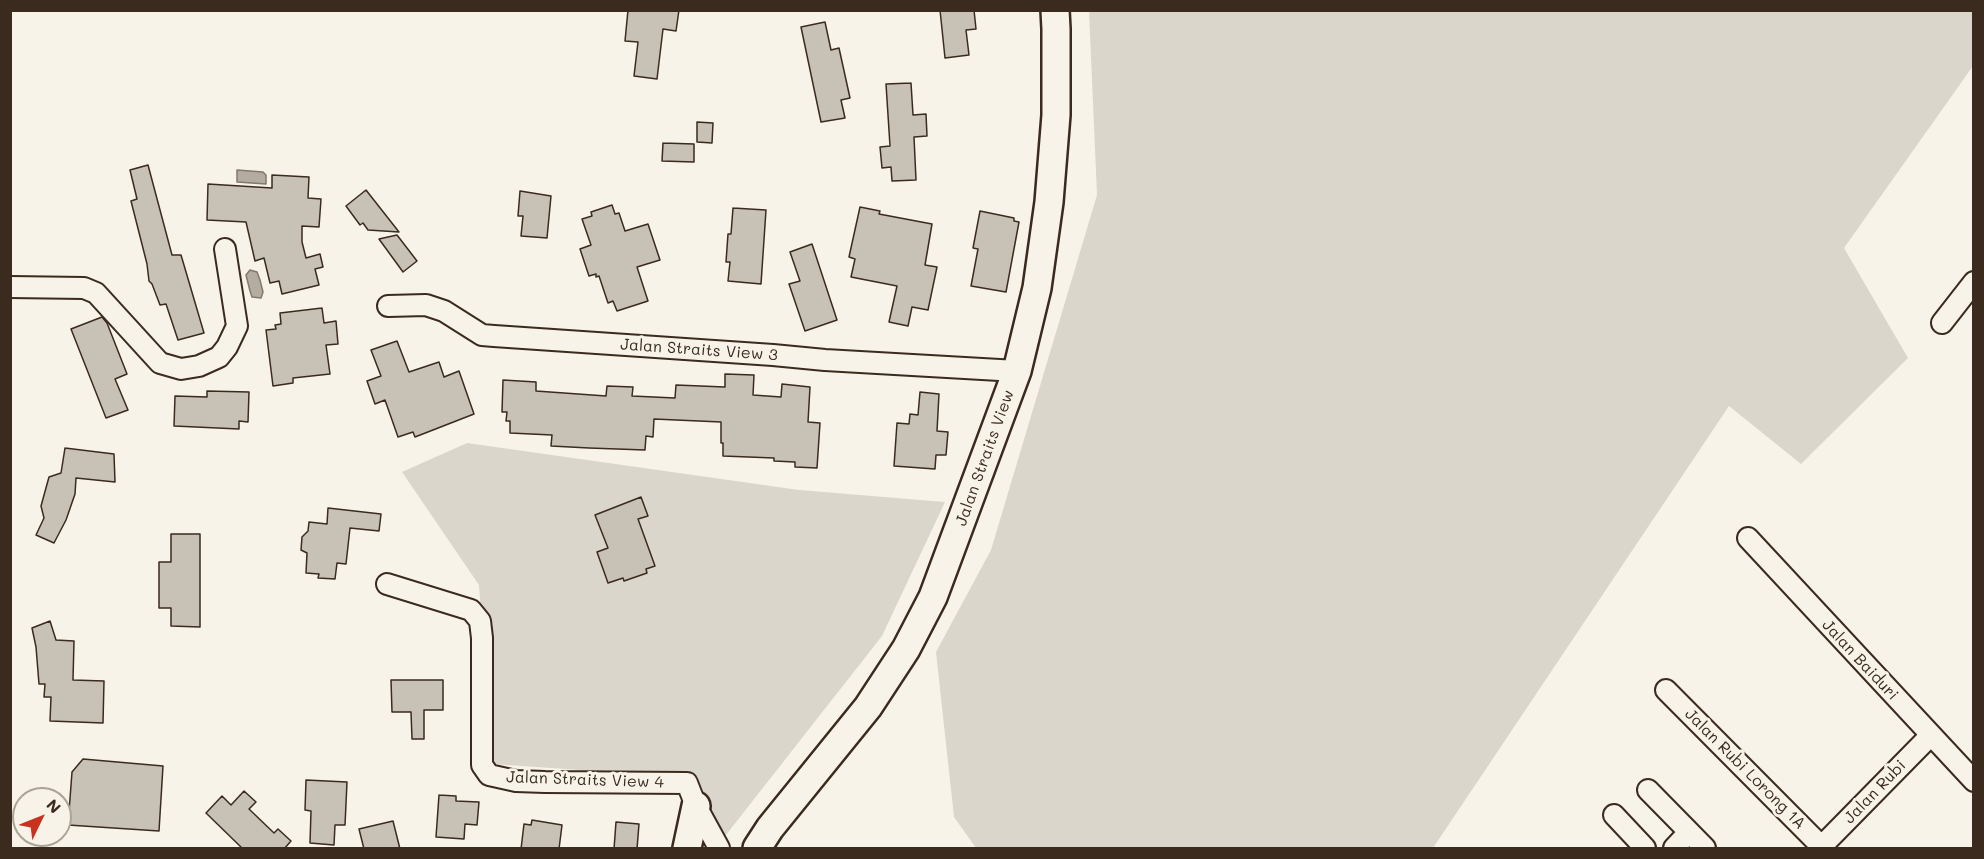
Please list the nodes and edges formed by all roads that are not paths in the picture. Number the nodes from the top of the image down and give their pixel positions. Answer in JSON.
{"nodes":[{"id":1,"x":1055,"y":10,"type":"edge"},
{"id":2,"x":225,"y":249,"type":"dead end"},
{"id":3,"x":10,"y":287,"type":"edge"},
{"id":4,"x":1971,"y":291,"type":"edge"},
{"id":5,"x":388,"y":306,"type":"dead end"},
{"id":6,"x":1942,"y":323,"type":"dead end"},
{"id":7,"x":1017,"y":371,"type":"junction"},
{"id":8,"x":1748,"y":538,"type":"dead end"},
{"id":9,"x":387,"y":584,"type":"dead end"},
{"id":10,"x":1666,"y":690,"type":"dead end"},
{"id":11,"x":1930,"y":736,"type":"junction"},
{"id":12,"x":1974,"y":781,"type":"edge"},
{"id":13,"x":1648,"y":790,"type":"dead end"},
{"id":14,"x":696,"y":806,"type":"junction"},
{"id":15,"x":1614,"y":815,"type":"dead end"},
{"id":16,"x":1689,"y":832,"type":"junction"},
{"id":17,"x":1822,"y":848,"type":"edge"},
{"id":18,"x":687,"y":849,"type":"edge"},
{"id":19,"x":719,"y":849,"type":"edge"},
{"id":20,"x":757,"y":849,"type":"edge"},
{"id":21,"x":1645,"y":849,"type":"edge"},
{"id":22,"x":1674,"y":849,"type":"edge"},
{"id":23,"x":1705,"y":849,"type":"edge"}],
"edges":[{"from":1,"to":7,"type":"street","name":"Jalan Straits View"},
{"from":2,"to":3,"type":"street"},
{"from":4,"to":6,"type":"street"},
{"from":5,"to":7,"type":"street","name":"Jalan Straits View 3"},
{"from":7,"to":20,"type":"street","name":"Jalan Straits View"},
{"from":8,"to":11,"type":"street","name":"Jalan Baiduri"},
{"from":9,"to":14,"type":"street","name":"Jalan Straits View 4"},
{"from":10,"to":17,"type":"street","name":"Jalan Rubi Lorong 1A"},
{"from":11,"to":12,"type":"street","name":"Jalan Baiduri"},
{"from":11,"to":17,"type":"street","name":"Jalan Rubi"},
{"from":13,"to":16,"type":"street"},
{"from":14,"to":18,"type":"street"},
{"from":14,"to":19,"type":"street","name":"Jalan Straits View 4"},
{"from":15,"to":21,"type":"street"},
{"from":16,"to":22,"type":"street"},
{"from":16,"to":23,"type":"street"}]}
